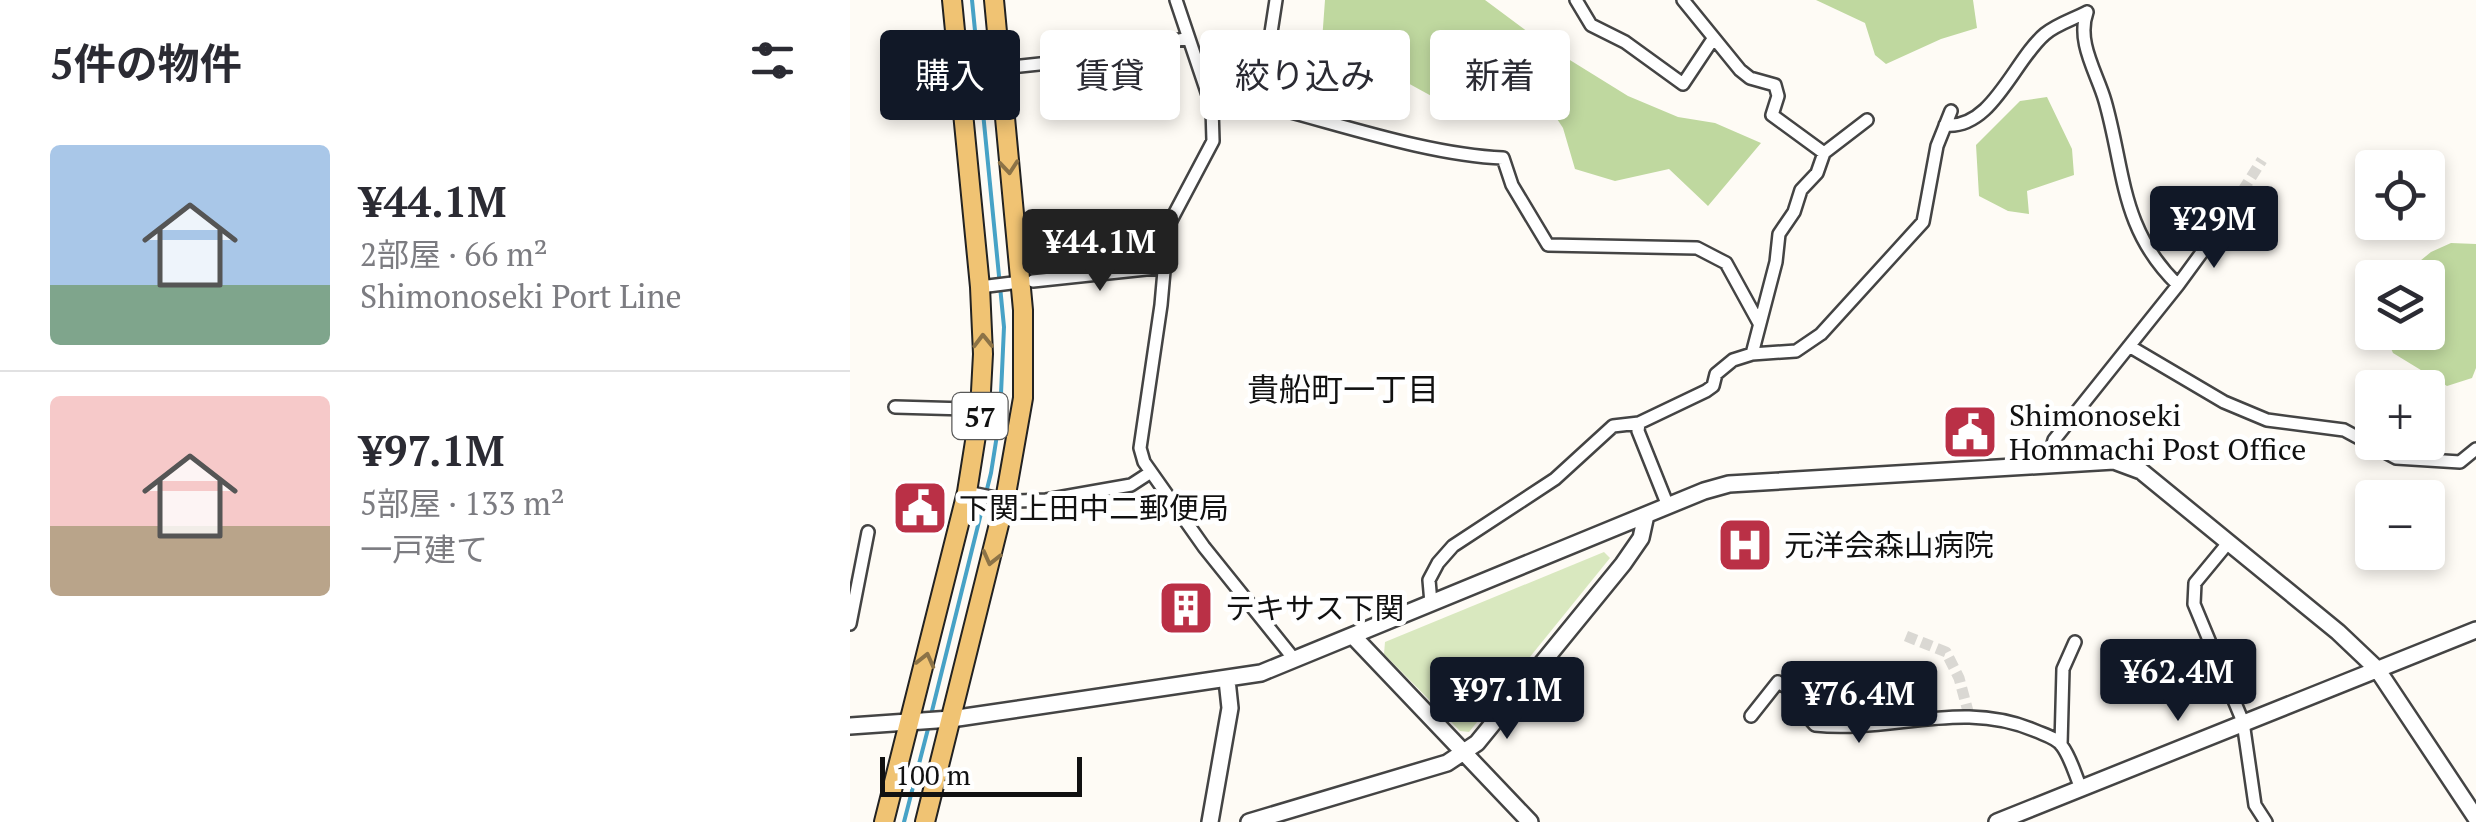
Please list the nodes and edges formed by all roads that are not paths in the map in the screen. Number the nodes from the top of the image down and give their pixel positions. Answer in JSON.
{"nodes":[{"id":1,"x":952,"y":0,"type":"edge"},
{"id":2,"x":994,"y":0,"type":"edge"},
{"id":3,"x":1176,"y":0,"type":"edge"},
{"id":4,"x":1276,"y":0,"type":"edge"},
{"id":5,"x":1576,"y":0,"type":"edge"},
{"id":6,"x":1682,"y":0,"type":"edge"},
{"id":7,"x":956,"y":30,"type":"edge"},
{"id":8,"x":997,"y":30,"type":"edge"},
{"id":9,"x":1188,"y":38,"type":"junction"},
{"id":10,"x":1713,"y":39,"type":"junction"},
{"id":11,"x":1020,"y":66,"type":"edge"},
{"id":12,"x":1951,"y":112,"type":"dead end"},
{"id":13,"x":967,"y":120,"type":"edge"},
{"id":14,"x":1005,"y":120,"type":"edge"},
{"id":15,"x":1866,"y":120,"type":"dead end"},
{"id":16,"x":1945,"y":125,"type":"junction"},
{"id":17,"x":1824,"y":153,"type":"junction"},
{"id":18,"x":2216,"y":233,"type":"tunnel mouth"},
{"id":19,"x":1165,"y":267,"type":"junction"},
{"id":20,"x":1021,"y":282,"type":"junction"},
{"id":21,"x":2178,"y":285,"type":"junction"},
{"id":22,"x":984,"y":286,"type":"junction"},
{"id":23,"x":1759,"y":323,"type":"junction"},
{"id":24,"x":2129,"y":346,"type":"junction"},
{"id":25,"x":1752,"y":354,"type":"junction"},
{"id":26,"x":895,"y":407,"type":"dead end"},
{"id":27,"x":967,"y":409,"type":"dead end"},
{"id":28,"x":1639,"y":423,"type":"junction"},
{"id":29,"x":2476,"y":449,"type":"edge"},
{"id":30,"x":2047,"y":463,"type":"junction"},
{"id":31,"x":1150,"y":472,"type":"junction"},
{"id":32,"x":972,"y":493,"type":"junction"},
{"id":33,"x":1006,"y":500,"type":"junction"},
{"id":34,"x":1668,"y":506,"type":"junction"},
{"id":35,"x":1646,"y":516,"type":"junction"},
{"id":36,"x":868,"y":532,"type":"dead end"},
{"id":37,"x":2228,"y":542,"type":"junction"},
{"id":38,"x":1431,"y":603,"type":"junction"},
{"id":39,"x":850,"y":624,"type":"edge"},
{"id":40,"x":2476,"y":630,"type":"edge"},
{"id":41,"x":1353,"y":636,"type":"junction"},
{"id":42,"x":2075,"y":642,"type":"dead end"},
{"id":43,"x":1294,"y":658,"type":"junction"},
{"id":44,"x":2377,"y":670,"type":"junction"},
{"id":45,"x":1228,"y":680,"type":"junction"},
{"id":46,"x":1752,"y":716,"type":"dead end"},
{"id":47,"x":930,"y":720,"type":"junction"},
{"id":48,"x":2242,"y":722,"type":"junction"},
{"id":49,"x":850,"y":726,"type":"edge"},
{"id":50,"x":2061,"y":744,"type":"junction"},
{"id":51,"x":1464,"y":754,"type":"junction"},
{"id":52,"x":2081,"y":788,"type":"junction"},
{"id":53,"x":1291,"y":816,"type":"edge"},
{"id":54,"x":2476,"y":818,"type":"edge"},
{"id":55,"x":884,"y":822,"type":"edge"},
{"id":56,"x":925,"y":822,"type":"edge"},
{"id":57,"x":1210,"y":822,"type":"edge"},
{"id":58,"x":1249,"y":822,"type":"edge"},
{"id":59,"x":1530,"y":822,"type":"edge"},
{"id":60,"x":1997,"y":822,"type":"edge"},
{"id":61,"x":2266,"y":822,"type":"edge"}],
"edges":[{"from":1,"to":7,"type":"main road","number":"57"},
{"from":2,"to":8,"type":"main road","number":"57"},
{"from":3,"to":9,"type":"street"},
{"from":4,"to":23,"type":"street"},
{"from":5,"to":10,"type":"street"},
{"from":6,"to":10,"type":"street"},
{"from":9,"to":11,"type":"street"},
{"from":9,"to":19,"type":"street"},
{"from":10,"to":17,"type":"street"},
{"from":12,"to":16,"type":"street"},
{"from":13,"to":22,"type":"main road","number":"57"},
{"from":14,"to":20,"type":"main road","number":"57","one_way":true},
{"from":15,"to":17,"type":"street"},
{"from":16,"to":21,"type":"street"},
{"from":16,"to":25,"type":"street"},
{"from":17,"to":23,"type":"street"},
{"from":18,"to":21,"type":"street"},
{"from":19,"to":20,"type":"street"},
{"from":19,"to":31,"type":"street"},
{"from":20,"to":22,"type":"street"},
{"from":20,"to":33,"type":"main road","number":"57"},
{"from":21,"to":24,"type":"street"},
{"from":32,"to":22,"type":"main road","number":"57","one_way":true},
{"from":23,"to":25,"type":"street"},
{"from":24,"to":29,"type":"street"},
{"from":24,"to":30,"type":"street"},
{"from":25,"to":28,"type":"street"},
{"from":26,"to":27,"type":"street"},
{"from":28,"to":34,"type":"street"},
{"from":28,"to":38,"type":"street"},
{"from":30,"to":34,"type":"street"},
{"from":30,"to":37,"type":"street"},
{"from":31,"to":33,"type":"street"},
{"from":31,"to":43,"type":"street"},
{"from":32,"to":33,"type":"street"},
{"from":47,"to":32,"type":"main road","number":"57","one_way":true},
{"from":33,"to":47,"type":"main road","number":"57","one_way":true},
{"from":34,"to":35,"type":"street"},
{"from":35,"to":38,"type":"street"},
{"from":35,"to":51,"type":"street"},
{"from":36,"to":39,"type":"street"},
{"from":37,"to":44,"type":"street"},
{"from":37,"to":48,"type":"street"},
{"from":38,"to":41,"type":"street"},
{"from":40,"to":44,"type":"street"},
{"from":41,"to":43,"type":"street"},
{"from":41,"to":51,"type":"street"},
{"from":42,"to":50,"type":"street"},
{"from":43,"to":45,"type":"street"},
{"from":44,"to":48,"type":"street"},
{"from":44,"to":54,"type":"street"},
{"from":45,"to":47,"type":"street"},
{"from":45,"to":57,"type":"street"},
{"from":46,"to":50,"type":"street"},
{"from":47,"to":49,"type":"street"},
{"from":47,"to":55,"type":"main road","number":"57"},
{"from":47,"to":56,"type":"main road","number":"57"},
{"from":48,"to":52,"type":"street"},
{"from":48,"to":61,"type":"street"},
{"from":50,"to":52,"type":"street"},
{"from":51,"to":53,"type":"street"},
{"from":51,"to":59,"type":"street"},
{"from":52,"to":60,"type":"street"},
{"from":53,"to":58,"type":"street"}]}
